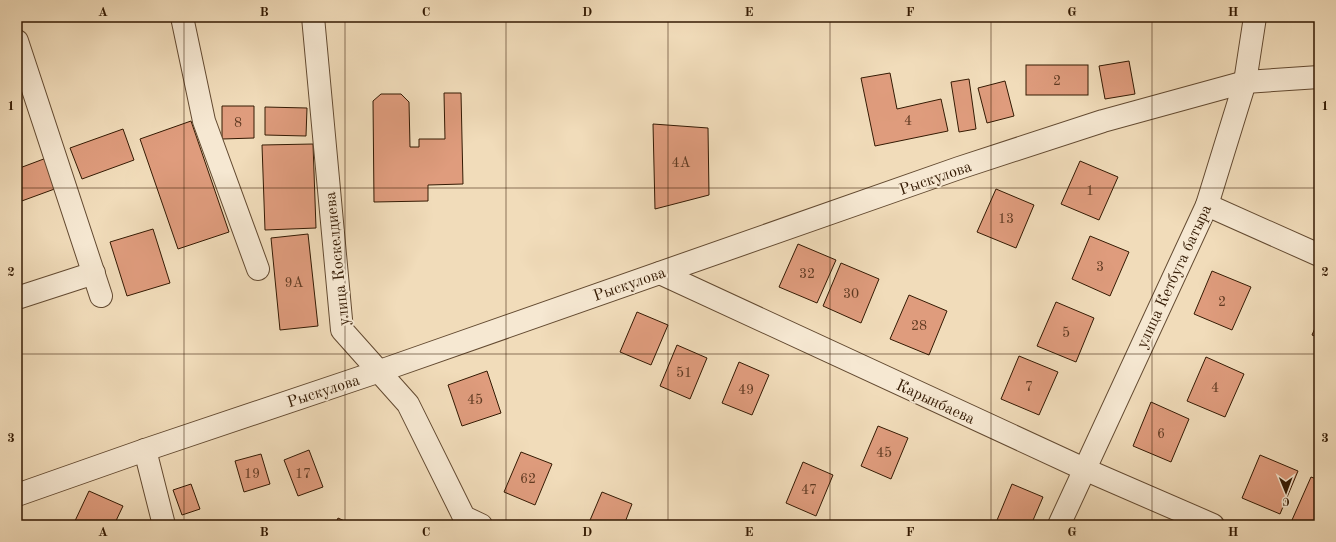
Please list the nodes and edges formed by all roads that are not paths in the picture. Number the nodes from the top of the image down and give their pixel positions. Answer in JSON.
{"nodes":[{"id":1,"x":182,"y":17,"type":"edge"},
{"id":2,"x":313,"y":17,"type":"edge"},
{"id":3,"x":1255,"y":17,"type":"edge"},
{"id":4,"x":17,"y":41,"type":"edge"},
{"id":5,"x":1319,"y":77,"type":"edge"},
{"id":6,"x":1245,"y":82,"type":"junction"},
{"id":7,"x":1207,"y":205,"type":"junction"},
{"id":8,"x":1319,"y":255,"type":"edge"},
{"id":9,"x":258,"y":269,"type":"dead end"},
{"id":10,"x":660,"y":272,"type":"junction"},
{"id":11,"x":94,"y":273,"type":"junction"},
{"id":12,"x":101,"y":296,"type":"dead end"},
{"id":13,"x":17,"y":298,"type":"edge"},
{"id":14,"x":380,"y":371,"type":"junction"},
{"id":15,"x":145,"y":450,"type":"junction"},
{"id":16,"x":1084,"y":469,"type":"junction"},
{"id":17,"x":17,"y":495,"type":"edge"},
{"id":18,"x":164,"y":525,"type":"edge"},
{"id":19,"x":481,"y":525,"type":"edge"},
{"id":20,"x":1059,"y":525,"type":"edge"},
{"id":21,"x":1213,"y":525,"type":"edge"}],
"edges":[{"from":1,"to":9,"type":"street"},
{"from":2,"to":14,"type":"street","name":"улица Коскелдиева"},
{"from":3,"to":6,"type":"street","name":"улица Кетбуга батыра"},
{"from":4,"to":11,"type":"street"},
{"from":5,"to":6,"type":"street","name":"Рыскулова"},
{"from":6,"to":7,"type":"street","name":"улица Кетбуга батыра"},
{"from":6,"to":10,"type":"street","name":"Рыскулова"},
{"from":7,"to":8,"type":"street"},
{"from":7,"to":16,"type":"street","name":"улица Кетбуга батыра"},
{"from":10,"to":14,"type":"street","name":"Рыскулова"},
{"from":10,"to":16,"type":"street","name":"Карынбаева"},
{"from":11,"to":12,"type":"street"},
{"from":11,"to":13,"type":"street"},
{"from":14,"to":15,"type":"street","name":"Рыскулова"},
{"from":14,"to":19,"type":"street","name":"улица Коскелдиева"},
{"from":15,"to":17,"type":"street","name":"Рыскулова"},
{"from":15,"to":18,"type":"street"},
{"from":16,"to":20,"type":"street","name":"улица Кетбуга батыра"},
{"from":16,"to":21,"type":"street","name":"Карынбаева"}]}
